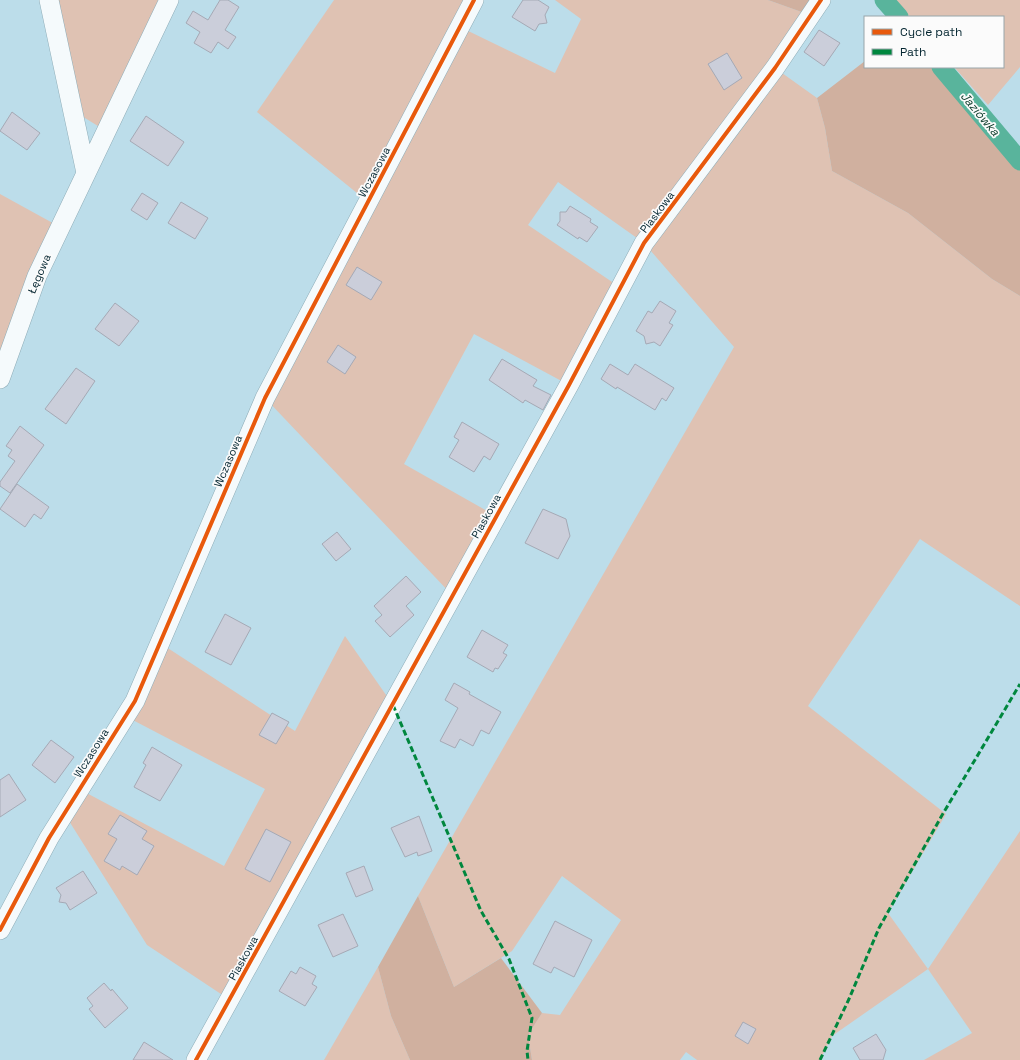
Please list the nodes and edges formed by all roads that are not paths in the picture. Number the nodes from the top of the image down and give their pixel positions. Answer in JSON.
{"nodes":[{"id":1,"x":49,"y":0,"type":"edge"},
{"id":2,"x":168,"y":0,"type":"edge"},
{"id":3,"x":474,"y":0,"type":"edge"},
{"id":4,"x":821,"y":0,"type":"edge"},
{"id":5,"x":86,"y":173,"type":"junction"},
{"id":6,"x":0,"y":379,"type":"edge"},
{"id":7,"x":0,"y":930,"type":"edge"},
{"id":8,"x":196,"y":1060,"type":"edge"}],
"edges":[{"from":1,"to":5,"type":"street"},
{"from":2,"to":5,"type":"street","name":"Łęgowa"},
{"from":3,"to":7,"type":"street","name":"Wczasowa"},
{"from":4,"to":8,"type":"street","name":"Piaskowa"},
{"from":5,"to":6,"type":"street","name":"Łęgowa"}]}
